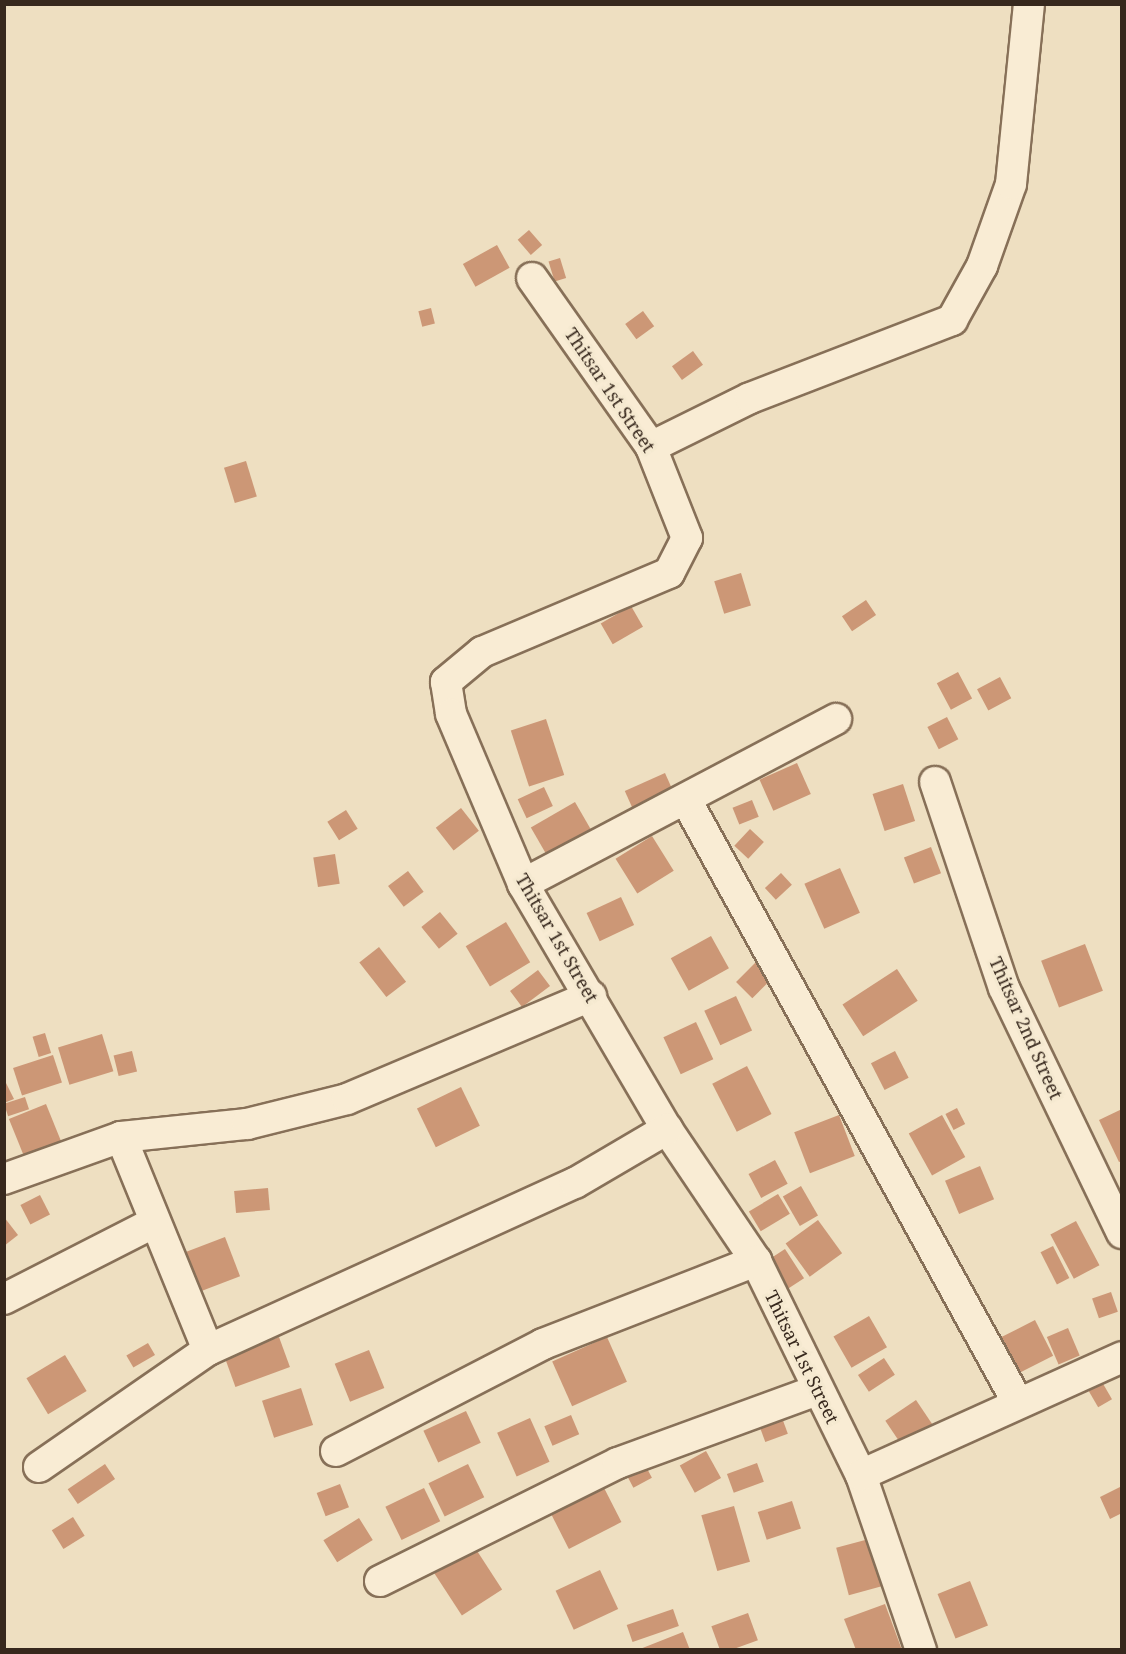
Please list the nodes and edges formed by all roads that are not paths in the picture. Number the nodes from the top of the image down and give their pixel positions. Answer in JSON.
{"nodes":[{"id":1,"x":1029,"y":4,"type":"edge"},
{"id":2,"x":532,"y":278,"type":"dead end"},
{"id":3,"x":651,"y":447,"type":"junction"},
{"id":4,"x":836,"y":719,"type":"dead end"},
{"id":5,"x":935,"y":782,"type":"dead end"},
{"id":6,"x":686,"y":800,"type":"junction"},
{"id":7,"x":523,"y":884,"type":"junction"},
{"id":8,"x":591,"y":996,"type":"junction"},
{"id":9,"x":667,"y":1129,"type":"junction"},
{"id":10,"x":121,"y":1137,"type":"junction"},
{"id":11,"x":4,"y":1179,"type":"edge"},
{"id":12,"x":153,"y":1223,"type":"junction"},
{"id":13,"x":1122,"y":1233,"type":"edge"},
{"id":14,"x":756,"y":1261,"type":"junction"},
{"id":15,"x":4,"y":1299,"type":"edge"},
{"id":16,"x":208,"y":1350,"type":"junction"},
{"id":17,"x":1122,"y":1357,"type":"edge"},
{"id":18,"x":816,"y":1390,"type":"junction"},
{"id":19,"x":1017,"y":1401,"type":"junction"},
{"id":20,"x":336,"y":1451,"type":"dead end"},
{"id":21,"x":39,"y":1467,"type":"dead end"},
{"id":22,"x":861,"y":1476,"type":"junction"},
{"id":23,"x":380,"y":1581,"type":"dead end"},
{"id":24,"x":921,"y":1650,"type":"edge"}],
"edges":[{"from":1,"to":3,"type":"street"},
{"from":2,"to":3,"type":"street","name":"Thitsar 1st Street"},
{"from":3,"to":7,"type":"street","name":"Thitsar 1st Street"},
{"from":4,"to":6,"type":"street"},
{"from":5,"to":13,"type":"street","name":"Thitsar 2nd Street"},
{"from":6,"to":7,"type":"street"},
{"from":6,"to":19,"type":"street"},
{"from":7,"to":8,"type":"street","name":"Thitsar 1st Street"},
{"from":8,"to":9,"type":"street","name":"Thitsar 1st Street"},
{"from":8,"to":10,"type":"street"},
{"from":9,"to":14,"type":"street","name":"Thitsar 1st Street"},
{"from":9,"to":16,"type":"street"},
{"from":10,"to":11,"type":"street"},
{"from":10,"to":12,"type":"street"},
{"from":12,"to":15,"type":"street"},
{"from":12,"to":16,"type":"street"},
{"from":14,"to":18,"type":"street","name":"Thitsar 1st Street"},
{"from":14,"to":20,"type":"street"},
{"from":16,"to":21,"type":"street"},
{"from":17,"to":19,"type":"street"},
{"from":18,"to":22,"type":"street","name":"Thitsar 1st Street"},
{"from":18,"to":23,"type":"street"},
{"from":19,"to":22,"type":"street"},
{"from":22,"to":24,"type":"street","name":"Thitsar 1st Street"}]}
